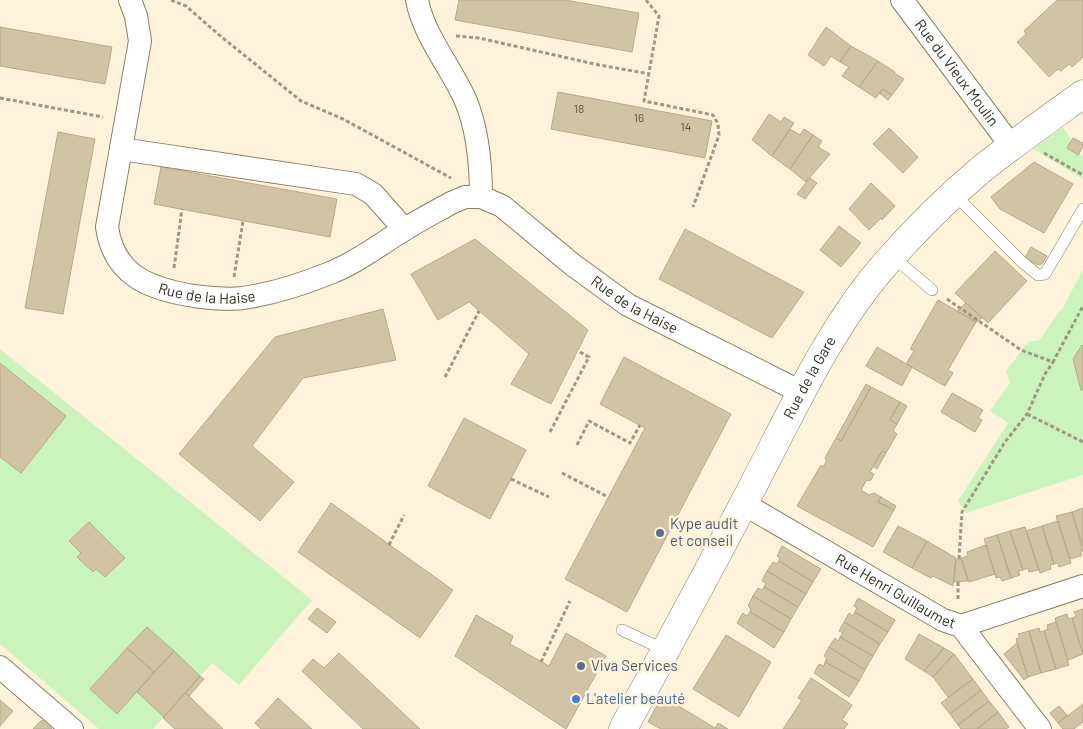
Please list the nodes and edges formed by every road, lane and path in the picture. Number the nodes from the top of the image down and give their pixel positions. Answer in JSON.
{"nodes":[{"id":1,"x":130,"y":0,"type":"edge"},
{"id":2,"x":171,"y":0,"type":"edge"},
{"id":3,"x":417,"y":0,"type":"edge"},
{"id":4,"x":646,"y":0,"type":"edge"},
{"id":5,"x":902,"y":0,"type":"edge"},
{"id":6,"x":430,"y":34,"type":"junction"},
{"id":7,"x":650,"y":74,"type":"junction"},
{"id":8,"x":1083,"y":94,"type":"edge"},
{"id":9,"x":0,"y":98,"type":"edge"},
{"id":10,"x":126,"y":122,"type":"junction"},
{"id":11,"x":1018,"y":141,"type":"junction"},
{"id":12,"x":121,"y":149,"type":"junction"},
{"id":13,"x":1083,"y":175,"type":"edge"},
{"id":14,"x":481,"y":190,"type":"junction"},
{"id":15,"x":954,"y":194,"type":"junction"},
{"id":16,"x":693,"y":207,"type":"dead end"},
{"id":17,"x":182,"y":209,"type":"dead end"},
{"id":18,"x":1083,"y":209,"type":"edge"},
{"id":19,"x":243,"y":220,"type":"dead end"},
{"id":20,"x":404,"y":229,"type":"junction"},
{"id":21,"x":892,"y":256,"type":"junction"},
{"id":22,"x":932,"y":290,"type":"joint"},
{"id":23,"x":170,"y":292,"type":"junction"},
{"id":24,"x":230,"y":299,"type":"junction"},
{"id":25,"x":1083,"y":306,"type":"edge"},
{"id":26,"x":479,"y":311,"type":"dead end"},
{"id":27,"x":578,"y":351,"type":"dead end"},
{"id":28,"x":1053,"y":362,"type":"junction"},
{"id":29,"x":445,"y":377,"type":"dead end"},
{"id":30,"x":802,"y":392,"type":"junction"},
{"id":31,"x":1027,"y":414,"type":"junction"},
{"id":32,"x":640,"y":425,"type":"dead end"},
{"id":33,"x":550,"y":432,"type":"dead end"},
{"id":34,"x":1083,"y":442,"type":"edge"},
{"id":35,"x":577,"y":446,"type":"dead end"},
{"id":36,"x":562,"y":473,"type":"dead end"},
{"id":37,"x":511,"y":479,"type":"dead end"},
{"id":38,"x":549,"y":497,"type":"dead end"},
{"id":39,"x":608,"y":497,"type":"dead end"},
{"id":40,"x":744,"y":504,"type":"junction"},
{"id":41,"x":404,"y":515,"type":"dead end"},
{"id":42,"x":389,"y":545,"type":"dead end"},
{"id":43,"x":958,"y":559,"type":"dead end"},
{"id":44,"x":1083,"y":586,"type":"edge"},
{"id":45,"x":570,"y":601,"type":"dead end"},
{"id":46,"x":961,"y":626,"type":"junction"},
{"id":47,"x":622,"y":630,"type":"dead end"},
{"id":48,"x":665,"y":650,"type":"junction"},
{"id":49,"x":541,"y":662,"type":"dead end"},
{"id":50,"x":0,"y":667,"type":"edge"},
{"id":51,"x":72,"y":729,"type":"edge"},
{"id":52,"x":623,"y":729,"type":"edge"},
{"id":53,"x":1040,"y":729,"type":"edge"}],
"edges":[{"from":1,"to":10,"type":"street","name":"Rue de la Haise"},
{"from":2,"to":14,"type":"path"},
{"from":3,"to":6,"type":"street"},
{"from":4,"to":7,"type":"path"},
{"from":5,"to":11,"type":"street","name":"Rue du Vieux Moulin"},
{"from":6,"to":7,"type":"path"},
{"from":6,"to":14,"type":"street"},
{"from":7,"to":16,"type":"path"},
{"from":8,"to":11,"type":"street","name":"Rue de la Gare"},
{"from":9,"to":10,"type":"path"},
{"from":10,"to":12,"type":"street","name":"Rue de la Haise"},
{"from":11,"to":13,"type":"path"},
{"from":11,"to":15,"type":"street","name":"Rue de la Gare"},
{"from":12,"to":20,"type":"street"},
{"from":12,"to":23,"type":"street","name":"Rue de la Haise"},
{"from":14,"to":20,"type":"street","name":"Rue de la Haise"},
{"from":14,"to":30,"type":"street","name":"Rue de la Haise"},
{"from":15,"to":18,"type":"lane"},
{"from":15,"to":21,"type":"street","name":"Rue de la Gare"},
{"from":17,"to":23,"type":"path"},
{"from":19,"to":24,"type":"path"},
{"from":20,"to":24,"type":"street","name":"Rue de la Haise"},
{"from":21,"to":22,"type":"lane"},
{"from":21,"to":30,"type":"street","name":"Rue de la Gare"},
{"from":22,"to":28,"type":"path"},
{"from":23,"to":24,"type":"street","name":"Rue de la Haise"},
{"from":25,"to":28,"type":"path"},
{"from":26,"to":29,"type":"path"},
{"from":27,"to":33,"type":"path"},
{"from":28,"to":31,"type":"path"},
{"from":30,"to":40,"type":"street","name":"Rue de la Gare"},
{"from":31,"to":34,"type":"path"},
{"from":31,"to":43,"type":"path"},
{"from":32,"to":35,"type":"path"},
{"from":36,"to":39,"type":"path"},
{"from":37,"to":38,"type":"path"},
{"from":40,"to":46,"type":"street","name":"Rue Henri Guillaumet"},
{"from":40,"to":48,"type":"street","name":"Rue de la Gare"},
{"from":41,"to":42,"type":"path"},
{"from":44,"to":46,"type":"street"},
{"from":45,"to":49,"type":"path"},
{"from":46,"to":53,"type":"street","name":"Rue Henri Guillaumet"},
{"from":47,"to":48,"type":"lane"},
{"from":48,"to":52,"type":"street","name":"Rue de la Gare"},
{"from":50,"to":51,"type":"street"}]}
